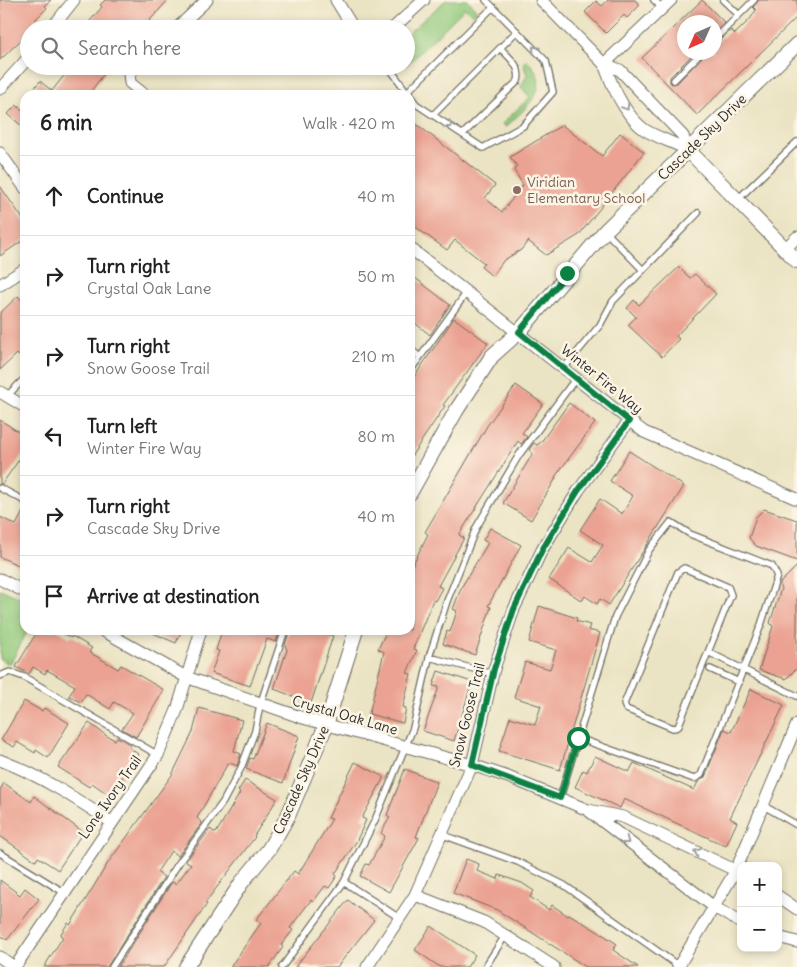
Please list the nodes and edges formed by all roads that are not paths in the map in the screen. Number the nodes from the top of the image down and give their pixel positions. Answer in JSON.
{"nodes":[{"id":1,"x":74,"y":0,"type":"edge"},
{"id":2,"x":207,"y":0,"type":"edge"},
{"id":3,"x":336,"y":0,"type":"edge"},
{"id":4,"x":424,"y":0,"type":"edge"},
{"id":5,"x":486,"y":0,"type":"edge"},
{"id":6,"x":541,"y":0,"type":"edge"},
{"id":7,"x":654,"y":0,"type":"edge"},
{"id":8,"x":671,"y":0,"type":"edge"},
{"id":9,"x":723,"y":0,"type":"edge"},
{"id":10,"x":754,"y":0,"type":"edge"},
{"id":11,"x":493,"y":6,"type":"junction"},
{"id":12,"x":663,"y":9,"type":"junction"},
{"id":13,"x":738,"y":15,"type":"junction"},
{"id":14,"x":58,"y":20,"type":"edge"},
{"id":15,"x":186,"y":20,"type":"edge"},
{"id":16,"x":348,"y":20,"type":"edge"},
{"id":17,"x":402,"y":20,"type":"edge"},
{"id":18,"x":517,"y":31,"type":"junction"},
{"id":19,"x":722,"y":32,"type":"edge"},
{"id":20,"x":797,"y":44,"type":"edge"},
{"id":21,"x":500,"y":48,"type":"junction"},
{"id":22,"x":694,"y":60,"type":"edge"},
{"id":23,"x":604,"y":64,"type":"junction"},
{"id":24,"x":20,"y":67,"type":"edge"},
{"id":25,"x":129,"y":75,"type":"edge"},
{"id":26,"x":394,"y":75,"type":"edge"},
{"id":27,"x":674,"y":80,"type":"dead end"},
{"id":28,"x":0,"y":88,"type":"edge"},
{"id":29,"x":139,"y":90,"type":"edge"},
{"id":30,"x":405,"y":90,"type":"edge"},
{"id":31,"x":412,"y":90,"type":"edge"},
{"id":32,"x":415,"y":100,"type":"edge"},
{"id":33,"x":433,"y":115,"type":"junction"},
{"id":34,"x":462,"y":134,"type":"junction"},
{"id":35,"x":797,"y":142,"type":"edge"},
{"id":36,"x":688,"y":150,"type":"junction"},
{"id":37,"x":0,"y":152,"type":"edge"},
{"id":38,"x":20,"y":181,"type":"edge"},
{"id":39,"x":737,"y":200,"type":"junction"},
{"id":40,"x":698,"y":213,"type":"dead end"},
{"id":41,"x":605,"y":231,"type":"junction"},
{"id":42,"x":797,"y":238,"type":"edge"},
{"id":43,"x":785,"y":249,"type":"junction"},
{"id":44,"x":415,"y":252,"type":"edge"},
{"id":45,"x":797,"y":262,"type":"edge"},
{"id":46,"x":643,"y":270,"type":"junction"},
{"id":47,"x":20,"y":272,"type":"edge"},
{"id":48,"x":0,"y":286,"type":"edge"},
{"id":49,"x":467,"y":292,"type":"junction"},
{"id":50,"x":519,"y":332,"type":"junction"},
{"id":51,"x":415,"y":352,"type":"edge"},
{"id":52,"x":420,"y":356,"type":"junction"},
{"id":53,"x":415,"y":364,"type":"edge"},
{"id":54,"x":564,"y":368,"type":"junction"},
{"id":55,"x":576,"y":378,"type":"junction"},
{"id":56,"x":20,"y":382,"type":"edge"},
{"id":57,"x":3,"y":394,"type":"edge"},
{"id":58,"x":20,"y":405,"type":"edge"},
{"id":59,"x":629,"y":421,"type":"junction"},
{"id":60,"x":415,"y":484,"type":"edge"},
{"id":61,"x":0,"y":488,"type":"edge"},
{"id":62,"x":20,"y":498,"type":"edge"},
{"id":63,"x":797,"y":499,"type":"edge"},
{"id":64,"x":0,"y":579,"type":"edge"},
{"id":65,"x":20,"y":589,"type":"edge"},
{"id":66,"x":120,"y":635,"type":"edge"},
{"id":67,"x":199,"y":635,"type":"edge"},
{"id":68,"x":283,"y":635,"type":"edge"},
{"id":69,"x":354,"y":635,"type":"edge"},
{"id":70,"x":708,"y":652,"type":"junction"},
{"id":71,"x":429,"y":657,"type":"junction"},
{"id":72,"x":710,"y":669,"type":"dead end"},
{"id":73,"x":744,"y":671,"type":"junction"},
{"id":74,"x":493,"y":674,"type":"junction"},
{"id":75,"x":0,"y":676,"type":"edge"},
{"id":76,"x":186,"y":677,"type":"junction"},
{"id":77,"x":740,"y":682,"type":"junction"},
{"id":78,"x":797,"y":696,"type":"edge"},
{"id":79,"x":260,"y":705,"type":"junction"},
{"id":80,"x":797,"y":724,"type":"edge"},
{"id":81,"x":326,"y":725,"type":"junction"},
{"id":82,"x":578,"y":738,"type":"junction"},
{"id":83,"x":405,"y":748,"type":"junction"},
{"id":84,"x":158,"y":755,"type":"junction"},
{"id":85,"x":0,"y":760,"type":"edge"},
{"id":86,"x":472,"y":765,"type":"junction"},
{"id":87,"x":560,"y":798,"type":"junction"},
{"id":88,"x":764,"y":806,"type":"junction"},
{"id":89,"x":588,"y":810,"type":"junction"},
{"id":90,"x":111,"y":822,"type":"junction"},
{"id":91,"x":797,"y":825,"type":"edge"},
{"id":92,"x":443,"y":835,"type":"junction"},
{"id":93,"x":0,"y":853,"type":"edge"},
{"id":94,"x":742,"y":862,"type":"edge"},
{"id":95,"x":737,"y":872,"type":"edge"},
{"id":96,"x":737,"y":873,"type":"edge"},
{"id":97,"x":344,"y":882,"type":"junction"},
{"id":98,"x":65,"y":893,"type":"junction"},
{"id":99,"x":415,"y":895,"type":"junction"},
{"id":100,"x":782,"y":899,"type":"edge"},
{"id":101,"x":714,"y":907,"type":"junction"},
{"id":102,"x":797,"y":909,"type":"edge"},
{"id":103,"x":401,"y":919,"type":"junction"},
{"id":104,"x":737,"y":921,"type":"edge"},
{"id":105,"x":505,"y":936,"type":"junction"},
{"id":106,"x":782,"y":938,"type":"edge"},
{"id":107,"x":797,"y":942,"type":"edge"},
{"id":108,"x":0,"y":957,"type":"edge"},
{"id":109,"x":14,"y":967,"type":"edge"},
{"id":110,"x":112,"y":967,"type":"edge"},
{"id":111,"x":186,"y":967,"type":"edge"},
{"id":112,"x":282,"y":967,"type":"edge"},
{"id":113,"x":367,"y":967,"type":"edge"},
{"id":114,"x":485,"y":967,"type":"edge"},
{"id":115,"x":554,"y":967,"type":"edge"},
{"id":116,"x":679,"y":967,"type":"edge"}],
"edges":[{"from":1,"to":14,"type":"street"},
{"from":2,"to":15,"type":"street"},
{"from":3,"to":16,"type":"street"},
{"from":4,"to":17,"type":"street"},
{"from":5,"to":11,"type":"lane"},
{"from":6,"to":23,"type":"street"},
{"from":7,"to":12,"type":"lane"},
{"from":8,"to":12,"type":"street"},
{"from":9,"to":13,"type":"lane"},
{"from":10,"to":13,"type":"lane"},
{"from":11,"to":18,"type":"lane"},
{"from":11,"to":31,"type":"lane"},
{"from":12,"to":23,"type":"street"},
{"from":13,"to":19,"type":"lane"},
{"from":18,"to":21,"type":"lane"},
{"from":34,"to":18,"type":"lane","one_way":true},
{"from":20,"to":36,"type":"street","name":"Cascade Sky Drive"},
{"from":21,"to":33,"type":"lane"},
{"from":21,"to":34,"type":"lane"},
{"from":22,"to":27,"type":"lane"},
{"from":23,"to":36,"type":"street"},
{"from":23,"to":36,"type":"street","one_way":true},
{"from":24,"to":28,"type":"street"},
{"from":25,"to":29,"type":"street"},
{"from":26,"to":30,"type":"lane"},
{"from":32,"to":33,"type":"lane"},
{"from":33,"to":34,"type":"lane","one_way":true},
{"from":35,"to":39,"type":"lane"},
{"from":36,"to":39,"type":"street"},
{"from":36,"to":41,"type":"street","name":"Cascade Sky Drive"},
{"from":37,"to":38,"type":"street"},
{"from":39,"to":43,"type":"street"},
{"from":40,"to":46,"type":"lane"},
{"from":41,"to":46,"type":"lane"},
{"from":41,"to":50,"type":"street","name":"Cascade Sky Drive"},
{"from":42,"to":43,"type":"street"},
{"from":43,"to":45,"type":"street"},
{"from":44,"to":49,"type":"street","name":"Winter Fire Way"},
{"from":46,"to":54,"type":"lane"},
{"from":47,"to":48,"type":"street"},
{"from":49,"to":50,"type":"street","name":"Winter Fire Way"},
{"from":49,"to":52,"type":"lane"},
{"from":50,"to":54,"type":"street","name":"Winter Fire Way"},
{"from":50,"to":60,"type":"street","name":"Cascade Sky Drive"},
{"from":51,"to":52,"type":"lane"},
{"from":52,"to":53,"type":"lane"},
{"from":54,"to":55,"type":"street","name":"Winter Fire Way"},
{"from":55,"to":59,"type":"street","name":"Winter Fire Way"},
{"from":55,"to":71,"type":"lane"},
{"from":56,"to":57,"type":"lane"},
{"from":57,"to":58,"type":"street"},
{"from":59,"to":63,"type":"street","name":"Winter Fire Way"},
{"from":59,"to":74,"type":"street","name":"Snow Goose Trail"},
{"from":61,"to":62,"type":"lane"},
{"from":64,"to":65,"type":"street"},
{"from":66,"to":76,"type":"street","name":"Crystal Oak Lane"},
{"from":67,"to":76,"type":"street","name":"Lone Ivory Trail"},
{"from":68,"to":79,"type":"lane"},
{"from":69,"to":81,"type":"street","name":"Cascade Sky Drive"},
{"from":70,"to":70,"type":"lane"},
{"from":70,"to":73,"type":"lane"},
{"from":71,"to":74,"type":"lane"},
{"from":71,"to":83,"type":"lane"},
{"from":72,"to":77,"type":"lane"},
{"from":73,"to":77,"type":"lane"},
{"from":73,"to":78,"type":"lane"},
{"from":73,"to":82,"type":"lane"},
{"from":74,"to":86,"type":"street","name":"Snow Goose Trail"},
{"from":75,"to":84,"type":"lane"},
{"from":76,"to":79,"type":"street","name":"Crystal Oak Lane"},
{"from":76,"to":84,"type":"street","name":"Lone Ivory Trail"},
{"from":77,"to":82,"type":"lane"},
{"from":79,"to":81,"type":"street","name":"Crystal Oak Lane"},
{"from":79,"to":110,"type":"lane"},
{"from":80,"to":88,"type":"street"},
{"from":81,"to":83,"type":"street","name":"Crystal Oak Lane"},
{"from":81,"to":111,"type":"street","name":"Cascade Sky Drive"},
{"from":82,"to":87,"type":"lane"},
{"from":83,"to":86,"type":"street","name":"Crystal Oak Lane"},
{"from":83,"to":97,"type":"lane"},
{"from":84,"to":90,"type":"street","name":"Lone Ivory Trail"},
{"from":85,"to":90,"type":"street"},
{"from":86,"to":87,"type":"street","name":"Crystal Oak Lane"},
{"from":86,"to":92,"type":"street","name":"Snow Goose Trail"},
{"from":87,"to":89,"type":"street","name":"Crystal Oak Lane"},
{"from":88,"to":91,"type":"lane"},
{"from":88,"to":94,"type":"street"},
{"from":95,"to":89,"type":"street","name":"Crystal Oak Lane","one_way":true},
{"from":89,"to":101,"type":"street","name":"Crystal Oak Lane","one_way":true},
{"from":90,"to":98,"type":"street","name":"Lone Ivory Trail"},
{"from":92,"to":99,"type":"street","name":"Snow Goose Trail"},
{"from":92,"to":116,"type":"lane"},
{"from":93,"to":98,"type":"lane"},
{"from":96,"to":101,"type":"street"},
{"from":97,"to":103,"type":"lane"},
{"from":97,"to":112,"type":"lane"},
{"from":98,"to":109,"type":"street","name":"Lone Ivory Trail"},
{"from":99,"to":103,"type":"street","name":"Snow Goose Trail"},
{"from":99,"to":105,"type":"street"},
{"from":100,"to":102,"type":"street"},
{"from":101,"to":104,"type":"street","name":"Crystal Oak Lane"},
{"from":101,"to":116,"type":"street"},
{"from":103,"to":113,"type":"street","name":"Snow Goose Trail"},
{"from":105,"to":114,"type":"lane"},
{"from":105,"to":115,"type":"street"},
{"from":106,"to":107,"type":"street"},
{"from":108,"to":109,"type":"street"}]}
